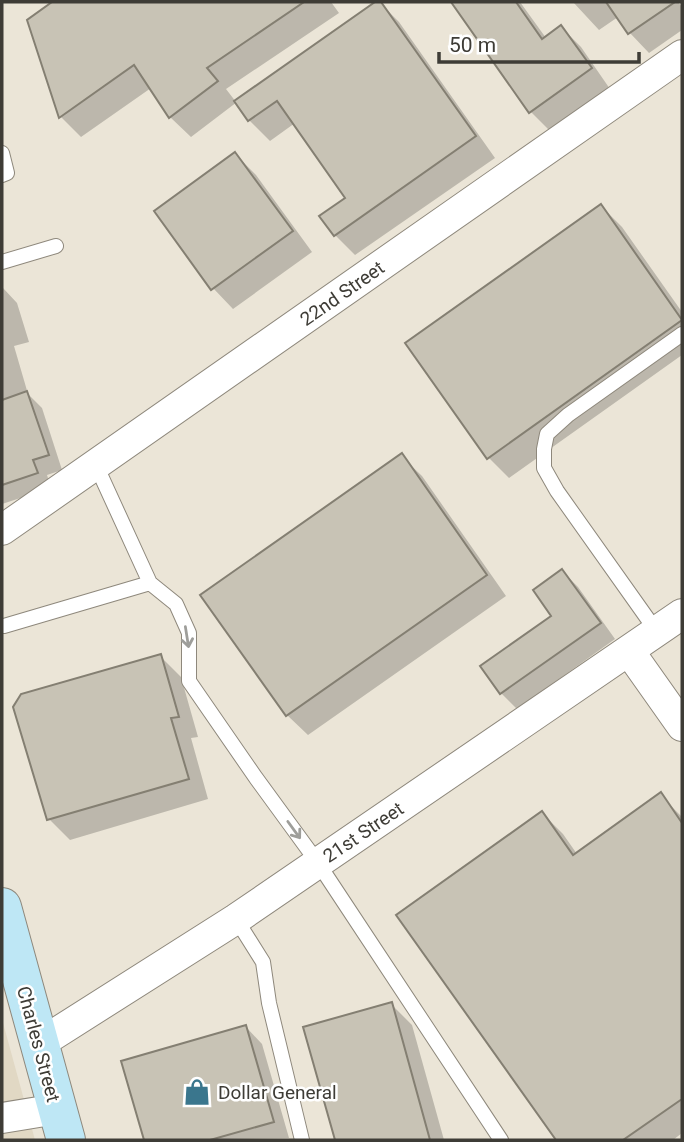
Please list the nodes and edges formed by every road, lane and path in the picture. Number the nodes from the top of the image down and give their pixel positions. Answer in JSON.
{"nodes":[{"id":1,"x":682,"y":55,"type":"edge"},
{"id":2,"x":2,"y":153,"type":"edge"},
{"id":3,"x":4,"y":174,"type":"edge"},
{"id":4,"x":56,"y":246,"type":"dead end"},
{"id":5,"x":2,"y":262,"type":"edge"},
{"id":6,"x":682,"y":334,"type":"edge"},
{"id":7,"x":96,"y":465,"type":"junction"},
{"id":8,"x":2,"y":530,"type":"edge"},
{"id":9,"x":150,"y":583,"type":"junction"},
{"id":10,"x":682,"y":614,"type":"edge"},
{"id":11,"x":4,"y":626,"type":"dead end"},
{"id":12,"x":657,"y":632,"type":"junction"},
{"id":13,"x":629,"y":651,"type":"junction"},
{"id":14,"x":682,"y":726,"type":"edge"},
{"id":15,"x":318,"y":863,"type":"junction"},
{"id":16,"x":2,"y":907,"type":"edge"},
{"id":17,"x":236,"y":919,"type":"junction"},
{"id":18,"x":39,"y":1044,"type":"junction"},
{"id":19,"x":2,"y":1118,"type":"edge"},
{"id":20,"x":62,"y":1124,"type":"edge"},
{"id":21,"x":302,"y":1140,"type":"edge"},
{"id":22,"x":501,"y":1140,"type":"edge"}],
"edges":[{"from":1,"to":7,"type":"street","name":"22nd Street"},
{"from":2,"to":3,"type":"lane"},
{"from":4,"to":5,"type":"lane"},
{"from":6,"to":12,"type":"lane"},
{"from":7,"to":8,"type":"street","name":"22nd Street"},
{"from":7,"to":9,"type":"lane"},
{"from":9,"to":11,"type":"lane"},
{"from":9,"to":15,"type":"lane","one_way":true},
{"from":10,"to":12,"type":"street","name":"21st Street"},
{"from":12,"to":13,"type":"street","name":"21st Street"},
{"from":13,"to":14,"type":"street"},
{"from":13,"to":15,"type":"street","name":"21st Street"},
{"from":15,"to":17,"type":"street","name":"21st Street"},
{"from":15,"to":22,"type":"lane"},
{"from":16,"to":18,"type":"main road","name":"Charles Street"},
{"from":17,"to":18,"type":"street","name":"21st Street"},
{"from":17,"to":21,"type":"lane"},
{"from":18,"to":20,"type":"main road","name":"Charles Street"},
{"from":19,"to":20,"type":"street"}]}
